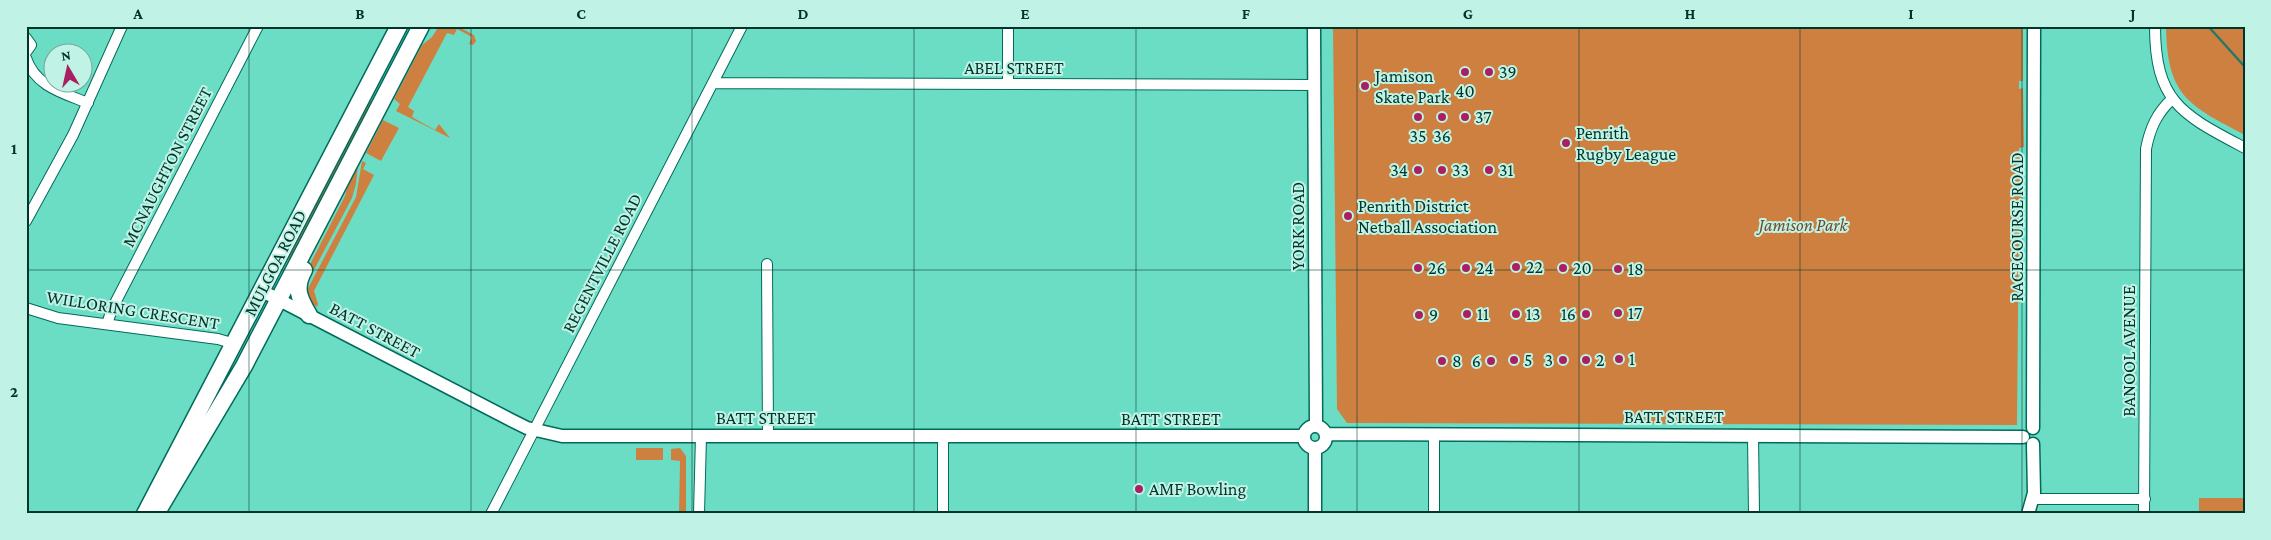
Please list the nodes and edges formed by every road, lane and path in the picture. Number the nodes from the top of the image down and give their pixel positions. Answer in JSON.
{"nodes":[{"id":1,"x":122,"y":26,"type":"edge"},
{"id":2,"x":258,"y":26,"type":"edge"},
{"id":3,"x":399,"y":26,"type":"edge"},
{"id":4,"x":421,"y":26,"type":"edge"},
{"id":5,"x":742,"y":26,"type":"edge"},
{"id":6,"x":1008,"y":26,"type":"edge"},
{"id":7,"x":1314,"y":26,"type":"edge"},
{"id":8,"x":2034,"y":26,"type":"edge"},
{"id":9,"x":2155,"y":26,"type":"edge"},
{"id":10,"x":26,"y":38,"type":"edge"},
{"id":11,"x":26,"y":52,"type":"edge"},
{"id":12,"x":26,"y":58,"type":"edge"},
{"id":13,"x":713,"y":83,"type":"junction"},
{"id":14,"x":1008,"y":84,"type":"junction"},
{"id":15,"x":1314,"y":84,"type":"junction"},
{"id":16,"x":2172,"y":99,"type":"junction"},
{"id":17,"x":88,"y":103,"type":"junction"},
{"id":18,"x":2245,"y":148,"type":"edge"},
{"id":19,"x":344,"y":174,"type":"junction"},
{"id":20,"x":26,"y":221,"type":"edge"},
{"id":21,"x":767,"y":264,"type":"dead end"},
{"id":22,"x":262,"y":291,"type":"junction"},
{"id":23,"x":279,"y":300,"type":"junction"},
{"id":24,"x":26,"y":308,"type":"edge"},
{"id":25,"x":309,"y":315,"type":"junction"},
{"id":26,"x":107,"y":324,"type":"junction"},
{"id":27,"x":235,"y":344,"type":"junction"},
{"id":28,"x":1316,"y":426,"type":"junction"},
{"id":29,"x":535,"y":430,"type":"junction"},
{"id":30,"x":1326,"y":434,"type":"junction"},
{"id":31,"x":1434,"y":434,"type":"junction"},
{"id":32,"x":943,"y":435,"type":"junction"},
{"id":33,"x":1753,"y":435,"type":"junction"},
{"id":34,"x":701,"y":436,"type":"junction"},
{"id":35,"x":768,"y":436,"type":"junction"},
{"id":36,"x":1304,"y":436,"type":"junction"},
{"id":37,"x":2028,"y":441,"type":"junction"},
{"id":38,"x":1315,"y":448,"type":"junction"},
{"id":39,"x":2033,"y":499,"type":"junction"},
{"id":40,"x":2145,"y":499,"type":"junction"},
{"id":41,"x":145,"y":514,"type":"edge"},
{"id":42,"x":156,"y":514,"type":"edge"},
{"id":43,"x":491,"y":514,"type":"edge"},
{"id":44,"x":700,"y":514,"type":"edge"},
{"id":45,"x":942,"y":514,"type":"edge"},
{"id":46,"x":1315,"y":514,"type":"edge"},
{"id":47,"x":1434,"y":514,"type":"edge"},
{"id":48,"x":1754,"y":514,"type":"edge"},
{"id":49,"x":2028,"y":514,"type":"edge"},
{"id":50,"x":2144,"y":514,"type":"edge"}],
"edges":[{"from":1,"to":17,"type":"street"},
{"from":2,"to":26,"type":"street","name":"MCNAUGHTON STREET"},
{"from":3,"to":22,"type":"main road","name":"MULGOA ROAD"},
{"from":4,"to":19,"type":"main road","name":"MULGOA ROAD"},
{"from":5,"to":13,"type":"street","name":"REGENTVILLE ROAD"},
{"from":6,"to":14,"type":"street"},
{"from":7,"to":15,"type":"street","name":"YORK ROAD"},
{"from":8,"to":37,"type":"street","name":"RACECOURSE ROAD"},
{"from":9,"to":16,"type":"street"},
{"from":10,"to":11,"type":"street"},
{"from":12,"to":17,"type":"street"},
{"from":13,"to":14,"type":"street","name":"ABEL STREET"},
{"from":13,"to":29,"type":"street","name":"REGENTVILLE ROAD"},
{"from":14,"to":15,"type":"street","name":"ABEL STREET"},
{"from":15,"to":28,"type":"street","name":"YORK ROAD"},
{"from":16,"to":18,"type":"street"},
{"from":16,"to":40,"type":"street","name":"BANOOL AVENUE"},
{"from":17,"to":20,"type":"street"},
{"from":19,"to":23,"type":"main road","name":"MULGOA ROAD"},
{"from":19,"to":25,"type":"main road"},
{"from":21,"to":35,"type":"street"},
{"from":22,"to":23,"type":"street","name":"BATT STREET"},
{"from":22,"to":27,"type":"main road","name":"MULGOA ROAD"},
{"from":23,"to":25,"type":"street","name":"BATT STREET"},
{"from":23,"to":42,"type":"main road","name":"MULGOA ROAD"},
{"from":24,"to":26,"type":"street","name":"WILLORING CRESCENT"},
{"from":25,"to":29,"type":"street","name":"BATT STREET"},
{"from":26,"to":27,"type":"street","name":"WILLORING CRESCENT"},
{"from":27,"to":41,"type":"main road","name":"MULGOA ROAD"},
{"from":28,"to":30,"type":"street"},
{"from":28,"to":36,"type":"street"},
{"from":29,"to":34,"type":"street","name":"BATT STREET"},
{"from":29,"to":43,"type":"street","name":"REGENTVILLE ROAD"},
{"from":30,"to":31,"type":"street","name":"BATT STREET"},
{"from":30,"to":38,"type":"street"},
{"from":31,"to":33,"type":"street","name":"BATT STREET"},
{"from":31,"to":47,"type":"street"},
{"from":32,"to":35,"type":"street","name":"BATT STREET"},
{"from":32,"to":36,"type":"street","name":"BATT STREET"},
{"from":32,"to":45,"type":"street"},
{"from":33,"to":37,"type":"street","name":"BATT STREET"},
{"from":33,"to":48,"type":"street"},
{"from":34,"to":35,"type":"street","name":"BATT STREET"},
{"from":34,"to":44,"type":"street"},
{"from":36,"to":38,"type":"street"},
{"from":37,"to":39,"type":"street"},
{"from":38,"to":46,"type":"street"},
{"from":39,"to":40,"type":"street"},
{"from":39,"to":49,"type":"street"},
{"from":40,"to":50,"type":"street","name":"BANOOL AVENUE"}]}
